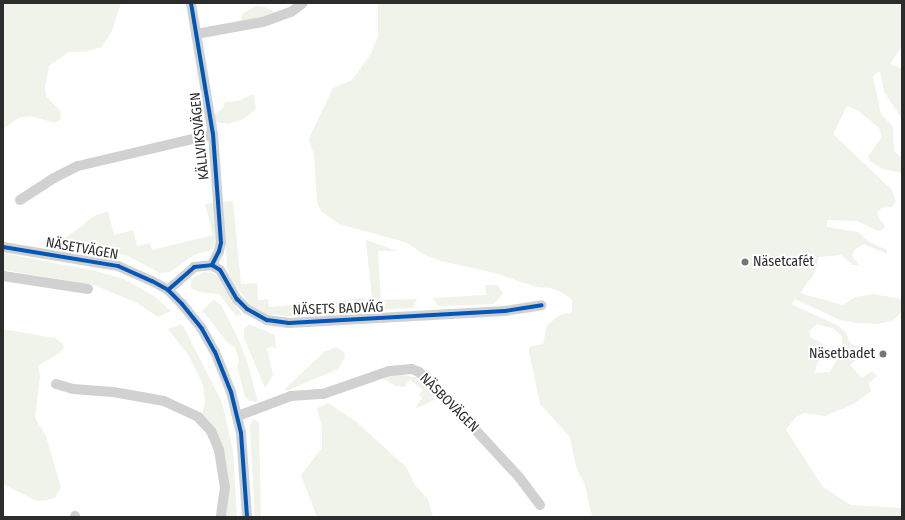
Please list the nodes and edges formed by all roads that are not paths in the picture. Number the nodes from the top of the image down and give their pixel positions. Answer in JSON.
{"nodes":[{"id":1,"x":191,"y":3,"type":"edge"},
{"id":2,"x":303,"y":3,"type":"edge"},
{"id":3,"x":196,"y":34,"type":"junction"},
{"id":4,"x":213,"y":134,"type":"junction"},
{"id":5,"x":20,"y":200,"type":"dead end"},
{"id":6,"x":3,"y":247,"type":"edge"},
{"id":7,"x":212,"y":265,"type":"junction"},
{"id":8,"x":3,"y":276,"type":"edge"},
{"id":9,"x":88,"y":289,"type":"dead end"},
{"id":10,"x":168,"y":290,"type":"junction"},
{"id":11,"x":542,"y":305,"type":"dead end"},
{"id":12,"x":56,"y":384,"type":"dead end"},
{"id":13,"x":238,"y":416,"type":"junction"},
{"id":14,"x":540,"y":505,"type":"dead end"},
{"id":15,"x":221,"y":517,"type":"edge"},
{"id":16,"x":247,"y":517,"type":"edge"}],
"edges":[{"from":1,"to":3,"type":"street","name":"KÄLLVIKSVÄGEN"},
{"from":2,"to":3,"type":"street"},
{"from":3,"to":4,"type":"street","name":"KÄLLVIKSVÄGEN"},
{"from":4,"to":5,"type":"street","name":"KÄLLVIKSVÄGEN"},
{"from":4,"to":7,"type":"street","name":"KÄLLVIKSVÄGEN"},
{"from":6,"to":10,"type":"street","name":"NÄSETVÄGEN"},
{"from":7,"to":10,"type":"street"},
{"from":7,"to":11,"type":"street","name":"NÄSETS BADVÄG"},
{"from":8,"to":9,"type":"street"},
{"from":10,"to":13,"type":"street","name":"NÄSETVÄGEN"},
{"from":12,"to":15,"type":"street"},
{"from":13,"to":14,"type":"street","name":"NÄSBOVÄGEN"},
{"from":13,"to":16,"type":"street","name":"NÄSETVÄGEN"}]}
